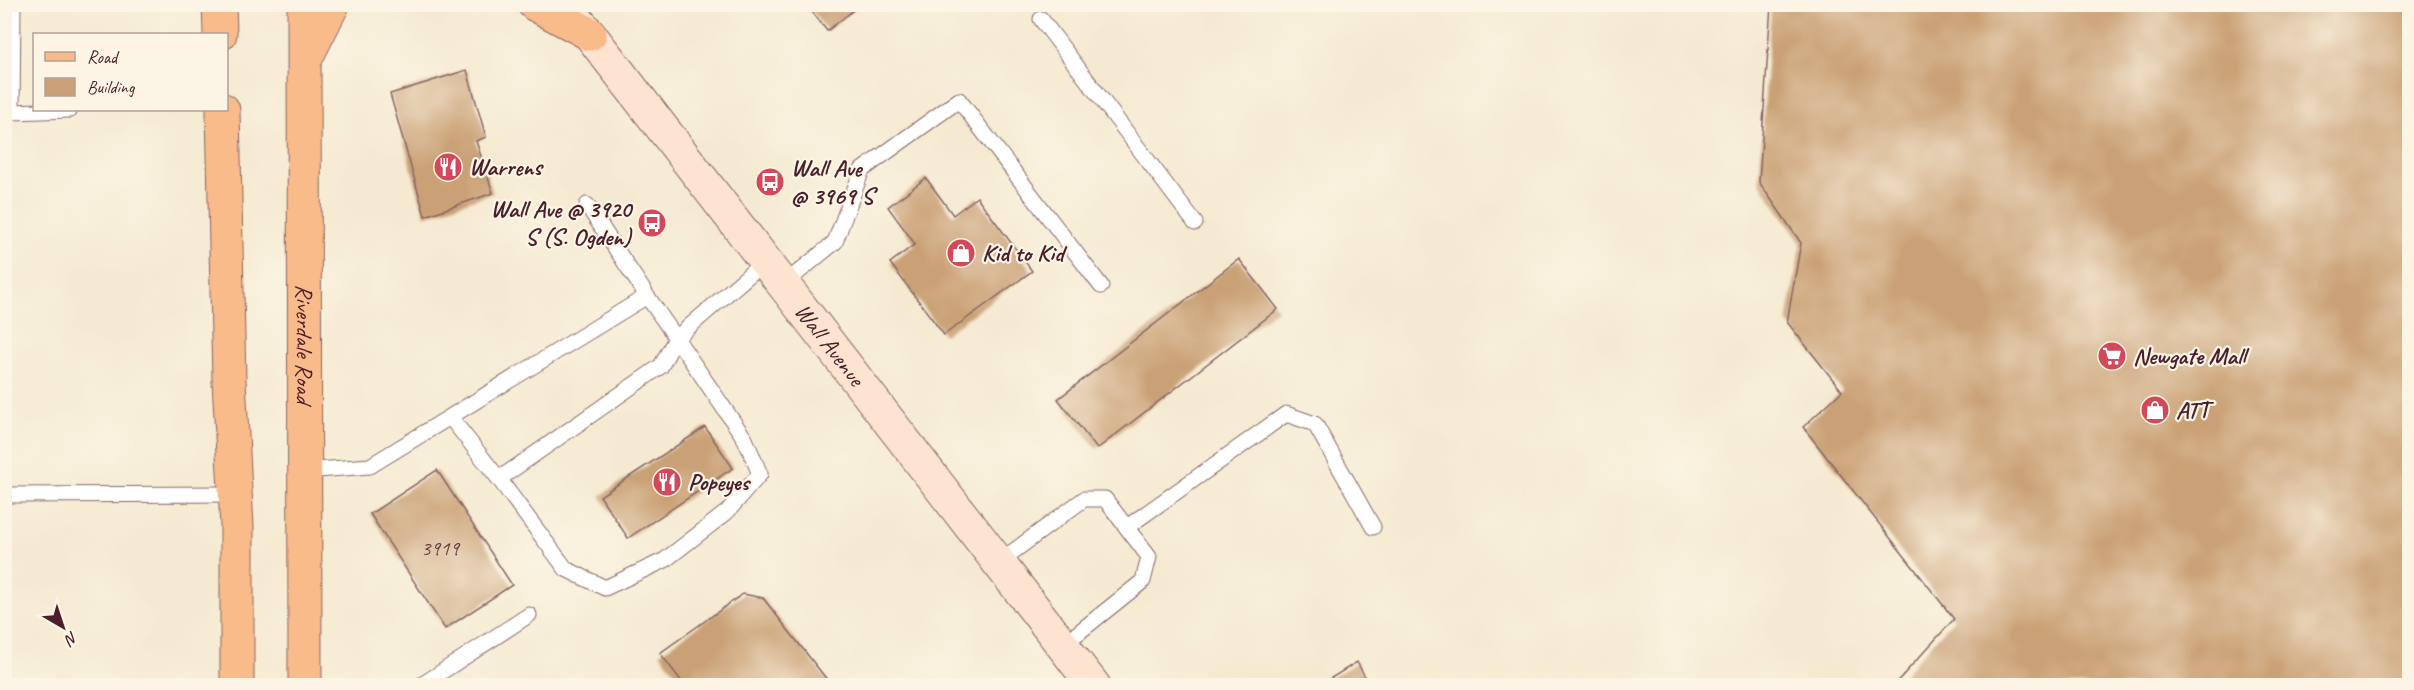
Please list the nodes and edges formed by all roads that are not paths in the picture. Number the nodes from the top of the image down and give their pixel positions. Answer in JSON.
{"nodes":[{"id":1,"x":13,"y":4,"type":"edge"},
{"id":2,"x":219,"y":4,"type":"edge"},
{"id":3,"x":304,"y":4,"type":"edge"},
{"id":4,"x":333,"y":4,"type":"edge"},
{"id":5,"x":534,"y":4,"type":"edge"},
{"id":6,"x":563,"y":4,"type":"edge"},
{"id":7,"x":1041,"y":19,"type":"dead end"},
{"id":8,"x":220,"y":33,"type":"edge"},
{"id":9,"x":590,"y":34,"type":"junction"},
{"id":10,"x":304,"y":63,"type":"junction"},
{"id":11,"x":41,"y":111,"type":"edge"},
{"id":12,"x":222,"y":111,"type":"edge"},
{"id":13,"x":587,"y":205,"type":"dead end"},
{"id":14,"x":1195,"y":223,"type":"dead end"},
{"id":15,"x":775,"y":272,"type":"junction"},
{"id":16,"x":1101,"y":286,"type":"dead end"},
{"id":17,"x":646,"y":296,"type":"junction"},
{"id":18,"x":676,"y":338,"type":"junction"},
{"id":19,"x":450,"y":417,"type":"junction"},
{"id":20,"x":304,"y":471,"type":"junction"},
{"id":21,"x":499,"y":479,"type":"junction"},
{"id":22,"x":235,"y":494,"type":"junction"},
{"id":23,"x":4,"y":495,"type":"edge"},
{"id":24,"x":1127,"y":527,"type":"junction"},
{"id":25,"x":1373,"y":527,"type":"dead end"},
{"id":26,"x":999,"y":562,"type":"junction"},
{"id":27,"x":529,"y":615,"type":"dead end"},
{"id":28,"x":1063,"y":645,"type":"junction"},
{"id":29,"x":237,"y":686,"type":"edge"},
{"id":30,"x":305,"y":686,"type":"edge"},
{"id":31,"x":420,"y":686,"type":"edge"},
{"id":32,"x":1094,"y":686,"type":"edge"}],
"edges":[{"from":1,"to":11,"type":"lane"},
{"from":2,"to":8,"type":"main road"},
{"from":3,"to":10,"type":"main road","name":"Riverdale Road"},
{"from":4,"to":10,"type":"main road"},
{"from":5,"to":9,"type":"main road"},
{"from":6,"to":9,"type":"main road","name":"Wall Avenue"},
{"from":7,"to":14,"type":"lane"},
{"from":9,"to":15,"type":"main road","name":"Wall Avenue"},
{"from":10,"to":20,"type":"main road","name":"Riverdale Road"},
{"from":12,"to":22,"type":"main road"},
{"from":13,"to":17,"type":"lane"},
{"from":15,"to":16,"type":"lane"},
{"from":15,"to":18,"type":"lane"},
{"from":15,"to":26,"type":"main road","name":"Wall Avenue"},
{"from":17,"to":18,"type":"lane"},
{"from":17,"to":19,"type":"lane"},
{"from":18,"to":21,"type":"lane"},
{"from":18,"to":21,"type":"lane"},
{"from":19,"to":20,"type":"lane"},
{"from":19,"to":21,"type":"lane"},
{"from":20,"to":30,"type":"main road","name":"Riverdale Road"},
{"from":22,"to":23,"type":"lane"},
{"from":22,"to":29,"type":"main road"},
{"from":24,"to":25,"type":"lane"},
{"from":24,"to":26,"type":"lane"},
{"from":24,"to":28,"type":"lane"},
{"from":26,"to":28,"type":"main road","name":"Wall Avenue"},
{"from":27,"to":31,"type":"lane"},
{"from":28,"to":32,"type":"main road","name":"Wall Avenue"}]}
